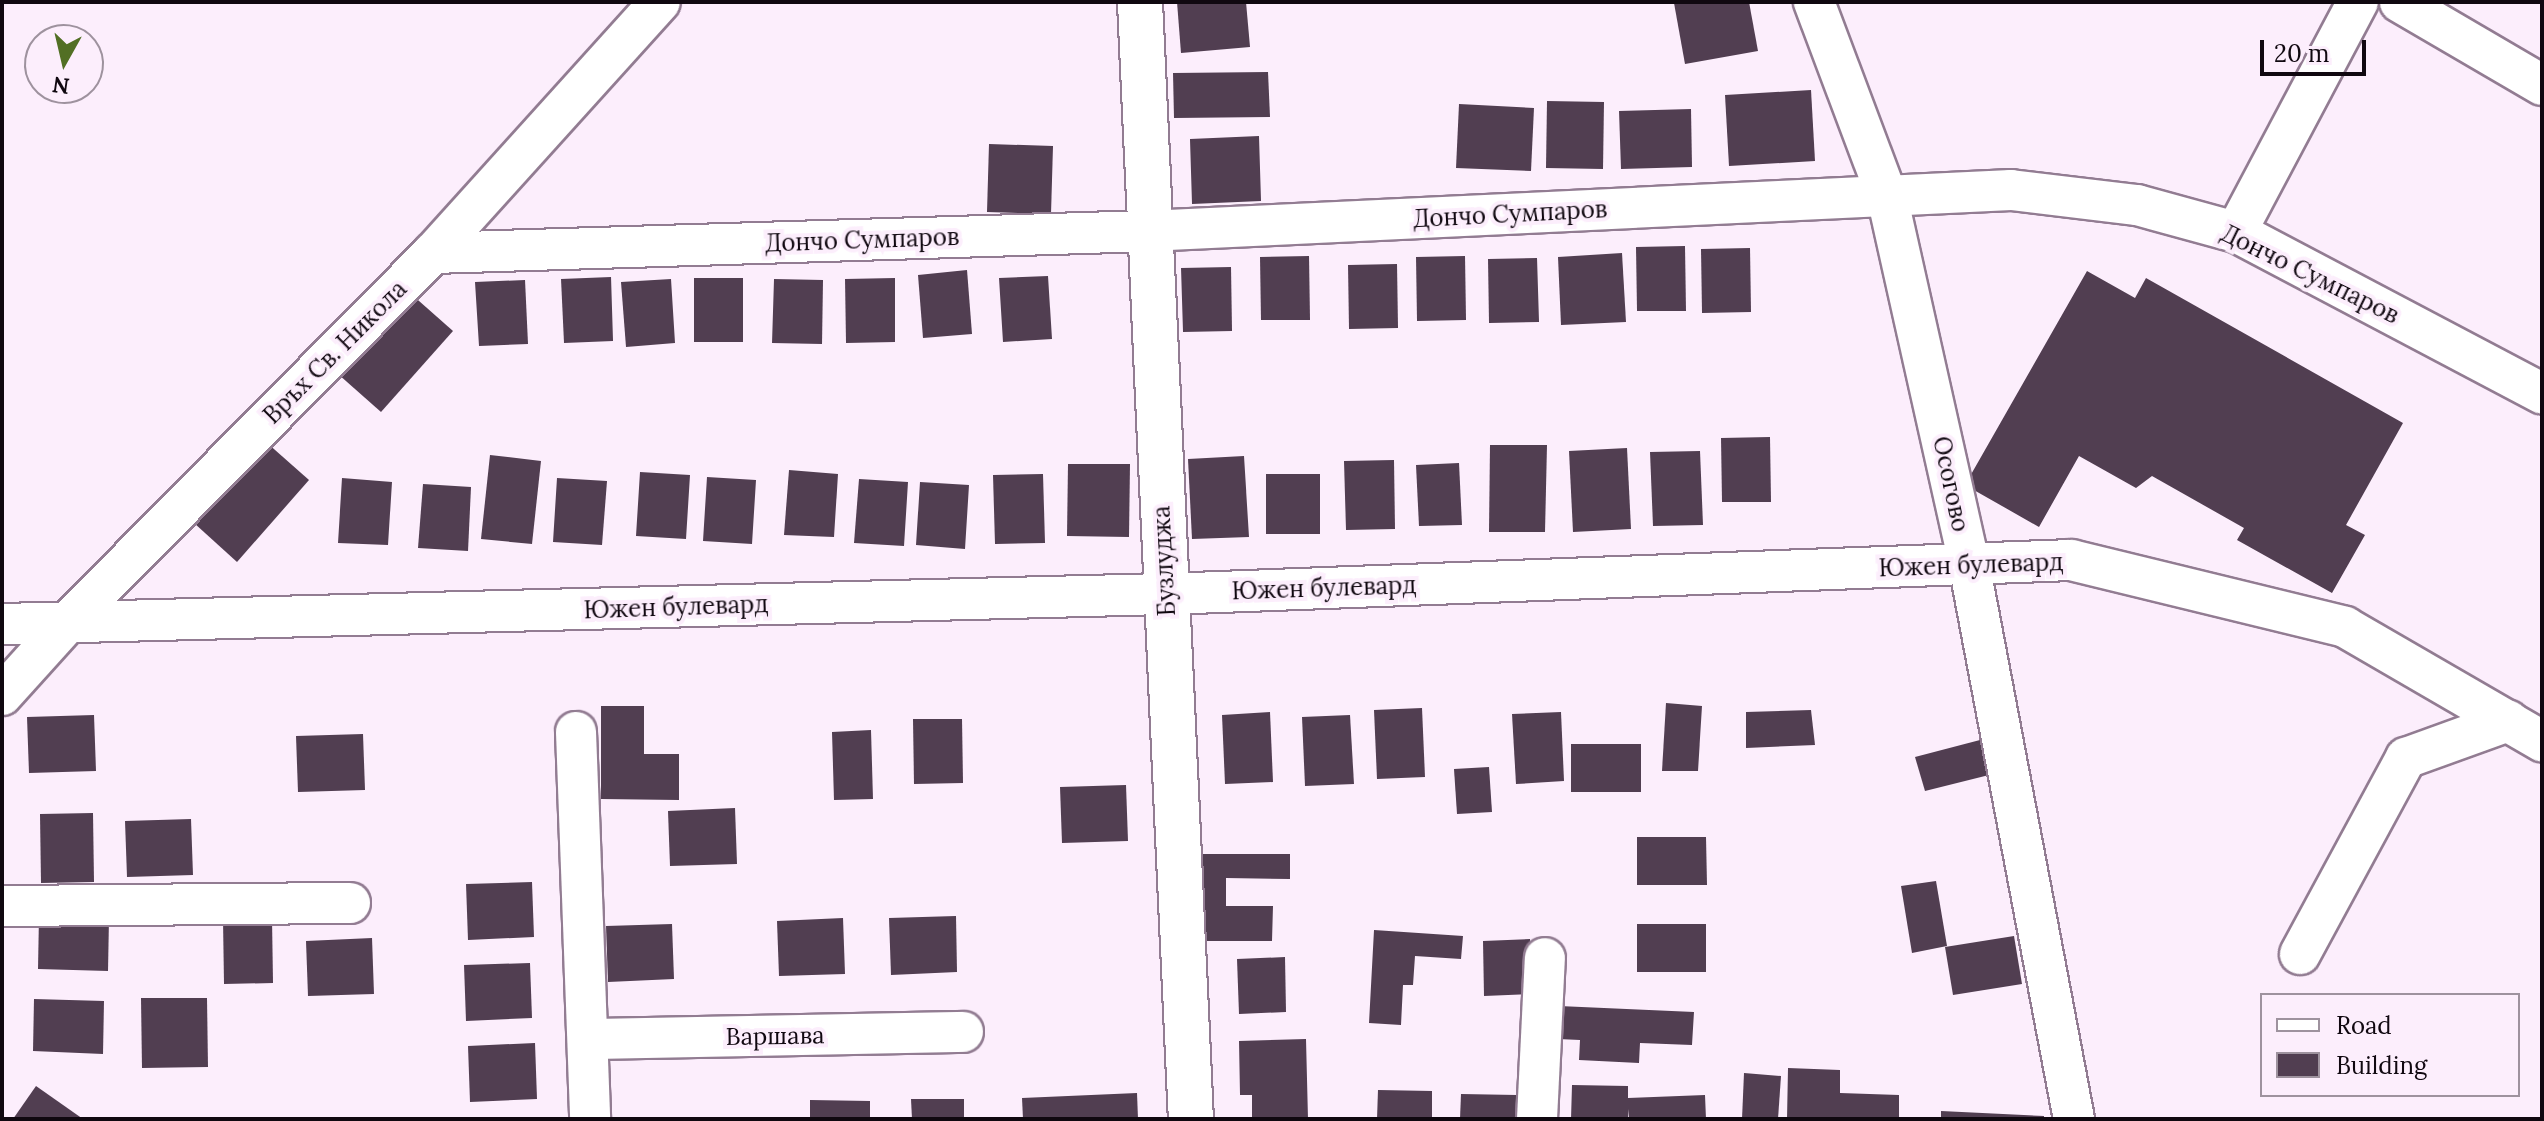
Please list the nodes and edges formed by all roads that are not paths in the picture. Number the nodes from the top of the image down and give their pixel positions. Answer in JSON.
{"nodes":[{"id":1,"x":660,"y":2,"type":"edge"},
{"id":2,"x":1140,"y":2,"type":"edge"},
{"id":3,"x":1814,"y":2,"type":"edge"},
{"id":4,"x":2358,"y":2,"type":"edge"},
{"id":5,"x":2400,"y":2,"type":"edge"},
{"id":6,"x":2542,"y":85,"type":"edge"},
{"id":7,"x":1887,"y":196,"type":"junction"},
{"id":8,"x":1147,"y":231,"type":"junction"},
{"id":9,"x":2236,"y":232,"type":"junction"},
{"id":10,"x":433,"y":253,"type":"junction"},
{"id":11,"x":2542,"y":393,"type":"edge"},
{"id":12,"x":1969,"y":564,"type":"junction"},
{"id":13,"x":1166,"y":594,"type":"junction"},
{"id":14,"x":67,"y":623,"type":"junction"},
{"id":15,"x":2,"y":624,"type":"edge"},
{"id":16,"x":2,"y":695,"type":"edge"},
{"id":17,"x":2508,"y":721,"type":"junction"},
{"id":18,"x":576,"y":732,"type":"dead end"},
{"id":19,"x":2542,"y":741,"type":"edge"},
{"id":20,"x":350,"y":903,"type":"dead end"},
{"id":21,"x":2,"y":906,"type":"edge"},
{"id":22,"x":2300,"y":954,"type":"dead end"},
{"id":23,"x":1545,"y":958,"type":"dead end"},
{"id":24,"x":963,"y":1032,"type":"dead end"},
{"id":25,"x":588,"y":1039,"type":"junction"},
{"id":26,"x":590,"y":1119,"type":"edge"},
{"id":27,"x":1191,"y":1119,"type":"edge"},
{"id":28,"x":1537,"y":1119,"type":"edge"},
{"id":29,"x":2074,"y":1119,"type":"edge"}],
"edges":[{"from":1,"to":10,"type":"street","name":"Връх Св. Никола"},
{"from":2,"to":8,"type":"street","name":"Бузлуджа"},
{"from":3,"to":7,"type":"street","name":"Осогово"},
{"from":4,"to":9,"type":"street"},
{"from":5,"to":6,"type":"street"},
{"from":7,"to":8,"type":"street","name":"Дончо Сумпаров"},
{"from":7,"to":9,"type":"street","name":"Дончо Сумпаров"},
{"from":7,"to":12,"type":"street","name":"Осогово"},
{"from":8,"to":10,"type":"street","name":"Дончо Сумпаров"},
{"from":8,"to":13,"type":"street","name":"Бузлуджа"},
{"from":9,"to":11,"type":"street","name":"Дончо Сумпаров"},
{"from":10,"to":14,"type":"street","name":"Връх Св. Никола"},
{"from":12,"to":13,"type":"street","name":"Южен булевард"},
{"from":12,"to":17,"type":"street","name":"Южен булевард"},
{"from":12,"to":29,"type":"street","name":"Осогово"},
{"from":13,"to":14,"type":"street","name":"Южен булевард"},
{"from":13,"to":27,"type":"street","name":"Бузлуджа"},
{"from":14,"to":15,"type":"street","name":"Южен булевард"},
{"from":14,"to":16,"type":"street","name":"Връх Св. Никола"},
{"from":17,"to":19,"type":"street","name":"Южен булевард"},
{"from":17,"to":22,"type":"street"},
{"from":18,"to":25,"type":"street"},
{"from":20,"to":21,"type":"street"},
{"from":23,"to":28,"type":"street"},
{"from":24,"to":25,"type":"street","name":"Варшава"},
{"from":25,"to":26,"type":"street"}]}
